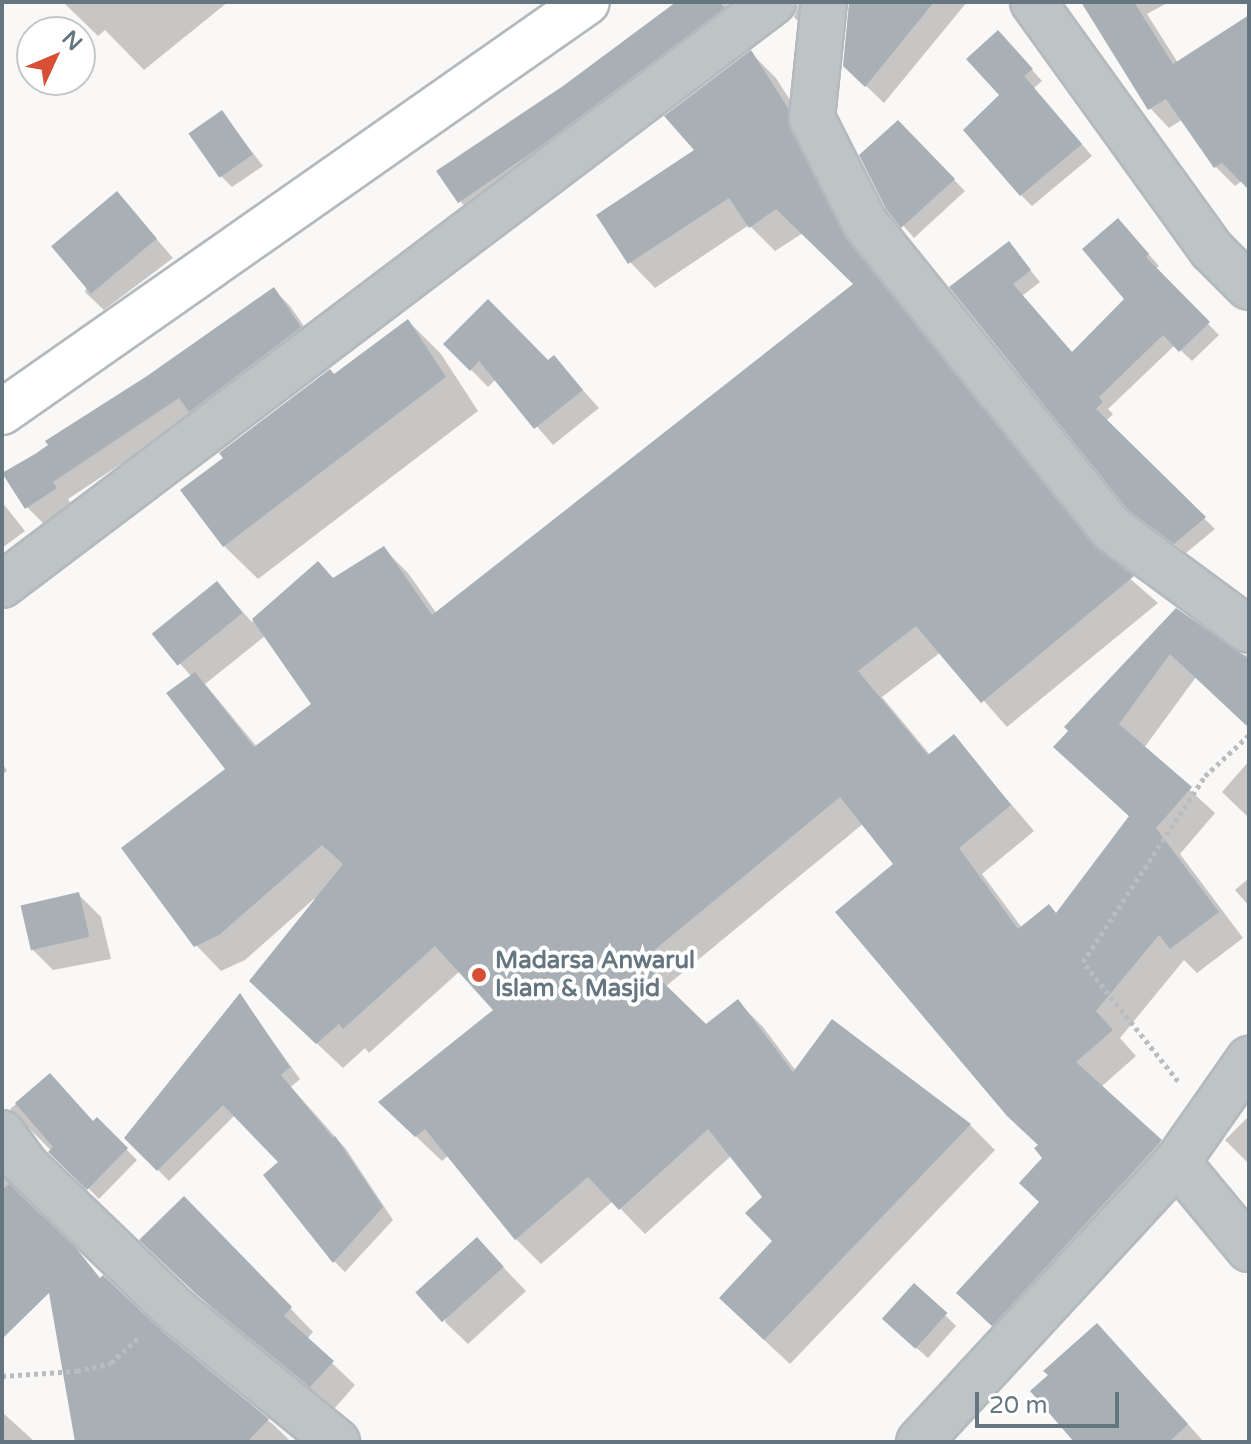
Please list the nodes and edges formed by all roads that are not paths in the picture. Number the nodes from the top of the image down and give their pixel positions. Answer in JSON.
{"nodes":[{"id":1,"x":587,"y":2,"type":"edge"},
{"id":2,"x":773,"y":2,"type":"edge"},
{"id":3,"x":824,"y":2,"type":"edge"},
{"id":4,"x":1033,"y":2,"type":"edge"},
{"id":5,"x":1249,"y":287,"type":"edge"},
{"id":6,"x":2,"y":412,"type":"edge"},
{"id":7,"x":2,"y":585,"type":"edge"},
{"id":8,"x":1249,"y":630,"type":"edge"},
{"id":9,"x":1249,"y":1059,"type":"edge"},
{"id":10,"x":2,"y":1133,"type":"edge"},
{"id":11,"x":1177,"y":1162,"type":"junction"},
{"id":12,"x":1249,"y":1249,"type":"edge"},
{"id":13,"x":337,"y":1442,"type":"edge"},
{"id":14,"x":919,"y":1442,"type":"edge"}],
"edges":[{"from":1,"to":6,"type":"main road"},
{"from":2,"to":7,"type":"street"},
{"from":3,"to":8,"type":"street"},
{"from":4,"to":5,"type":"street"},
{"from":9,"to":11,"type":"street"},
{"from":10,"to":13,"type":"street"},
{"from":11,"to":12,"type":"street"},
{"from":11,"to":14,"type":"street"}]}
